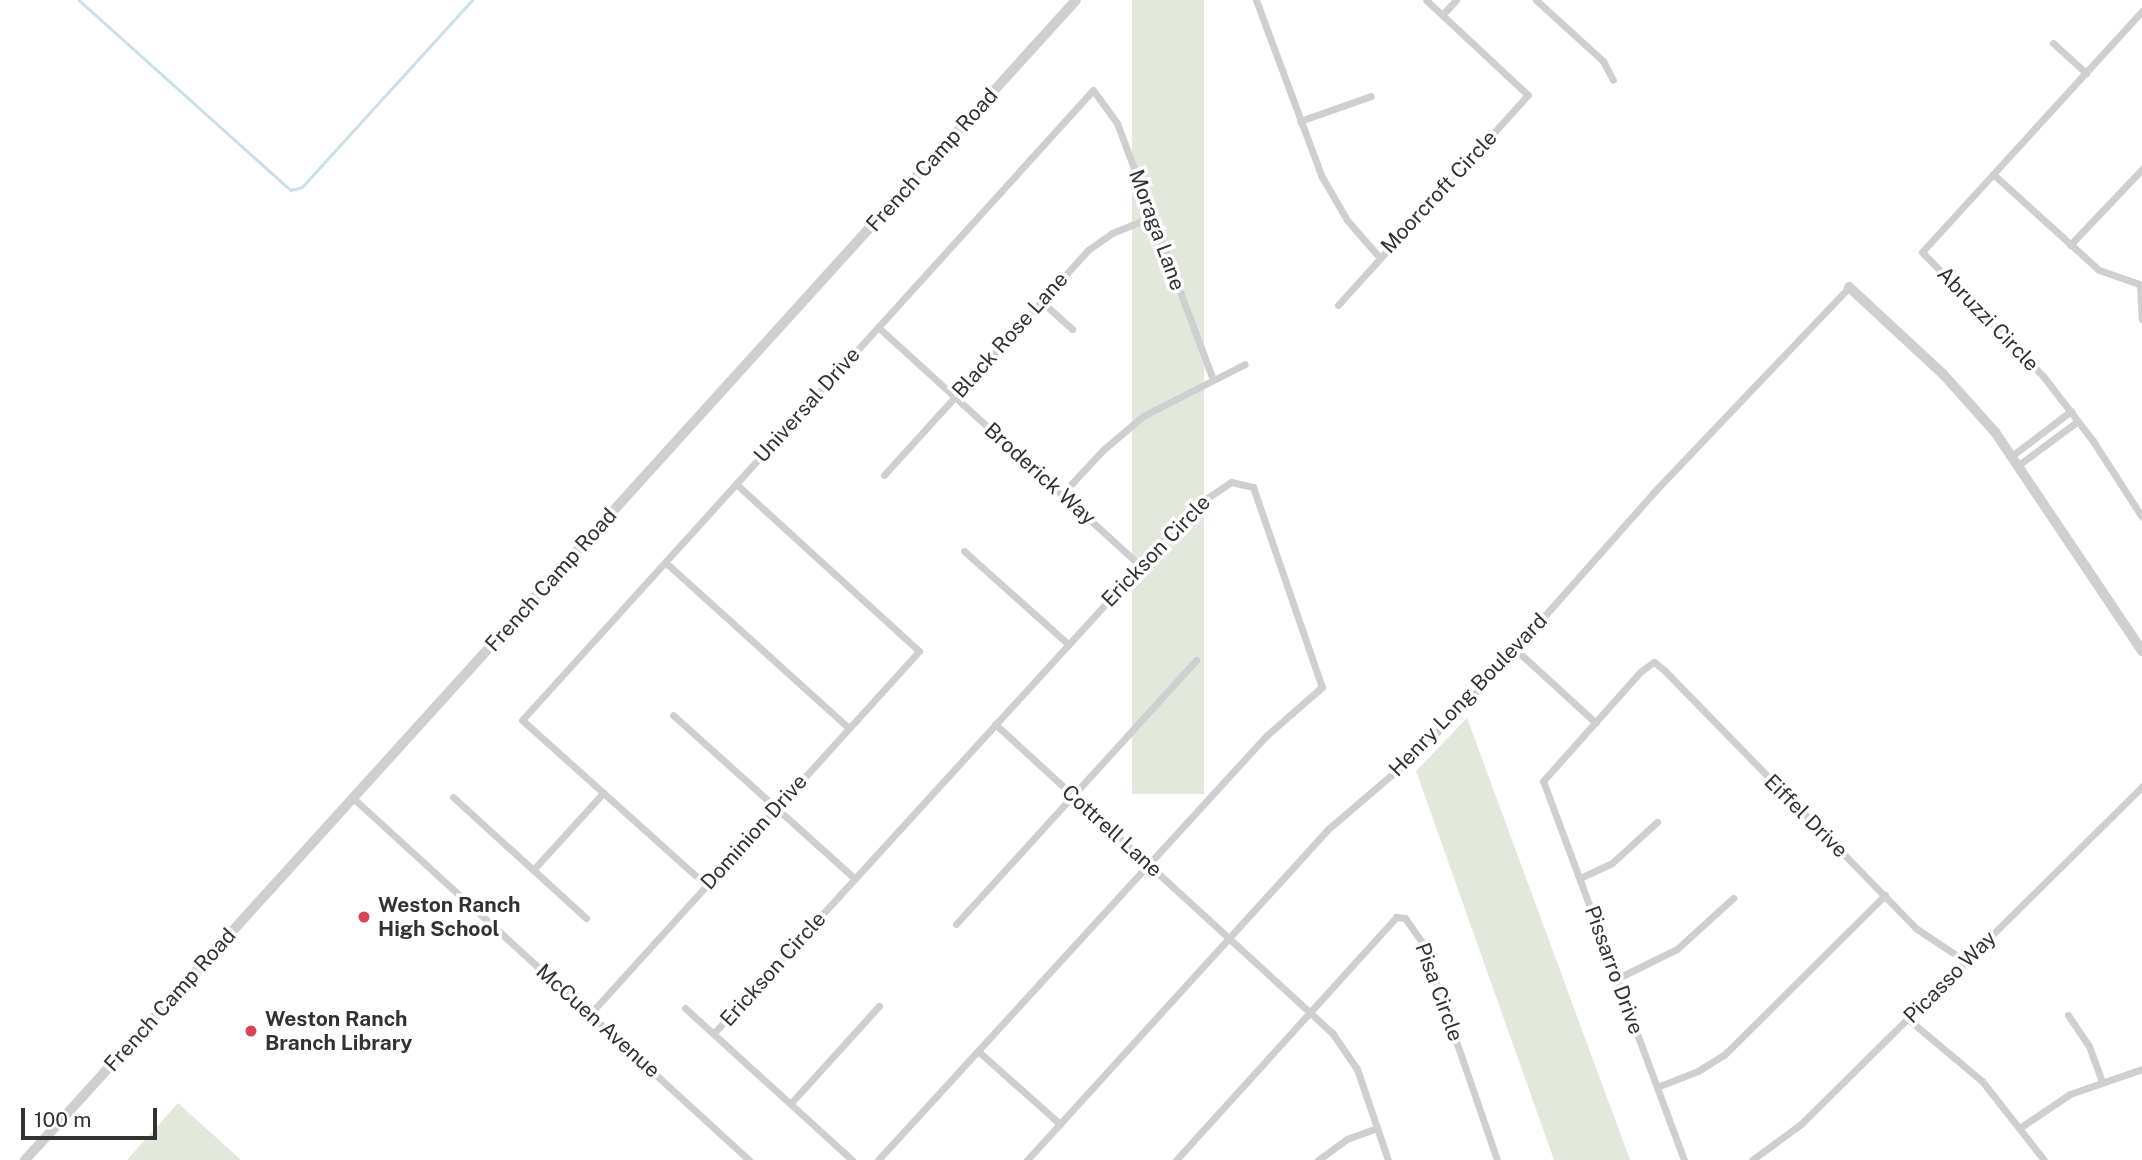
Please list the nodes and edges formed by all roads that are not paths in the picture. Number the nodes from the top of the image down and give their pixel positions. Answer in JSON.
{"nodes":[{"id":1,"x":1076,"y":0,"type":"edge"},
{"id":2,"x":1256,"y":0,"type":"edge"},
{"id":3,"x":1426,"y":0,"type":"edge"},
{"id":4,"x":1456,"y":0,"type":"edge"},
{"id":5,"x":1536,"y":0,"type":"edge"},
{"id":6,"x":1436,"y":3,"type":"edge"},
{"id":7,"x":2142,"y":11,"type":"edge"},
{"id":8,"x":1442,"y":15,"type":"junction"},
{"id":9,"x":2053,"y":43,"type":"dead end"},
{"id":10,"x":2085,"y":73,"type":"junction"},
{"id":11,"x":1613,"y":80,"type":"dead end"},
{"id":12,"x":1093,"y":90,"type":"joint"},
{"id":13,"x":1371,"y":96,"type":"dead end"},
{"id":14,"x":1300,"y":121,"type":"junction"},
{"id":15,"x":2142,"y":169,"type":"edge"},
{"id":16,"x":1993,"y":174,"type":"junction"},
{"id":17,"x":1152,"y":217,"type":"junction"},
{"id":18,"x":2070,"y":245,"type":"junction"},
{"id":19,"x":1380,"y":258,"type":"junction"},
{"id":20,"x":2141,"y":285,"type":"edge"},
{"id":21,"x":1849,"y":287,"type":"joint"},
{"id":22,"x":1041,"y":301,"type":"junction"},
{"id":23,"x":1338,"y":305,"type":"dead end"},
{"id":24,"x":2142,"y":319,"type":"edge"},
{"id":25,"x":878,"y":327,"type":"junction"},
{"id":26,"x":1072,"y":329,"type":"dead end"},
{"id":27,"x":1245,"y":364,"type":"dead end"},
{"id":28,"x":1212,"y":377,"type":"junction"},
{"id":29,"x":955,"y":397,"type":"junction"},
{"id":30,"x":2071,"y":411,"type":"junction"},
{"id":31,"x":2078,"y":421,"type":"junction"},
{"id":32,"x":2012,"y":455,"type":"junction"},
{"id":33,"x":2020,"y":464,"type":"junction"},
{"id":34,"x":884,"y":475,"type":"dead end"},
{"id":35,"x":736,"y":484,"type":"junction"},
{"id":36,"x":1062,"y":494,"type":"junction"},
{"id":37,"x":2142,"y":517,"type":"edge"},
{"id":38,"x":964,"y":551,"type":"dead end"},
{"id":39,"x":665,"y":562,"type":"junction"},
{"id":40,"x":1140,"y":565,"type":"junction"},
{"id":41,"x":1068,"y":644,"type":"junction"},
{"id":42,"x":1516,"y":650,"type":"junction"},
{"id":43,"x":2142,"y":651,"type":"edge"},
{"id":44,"x":1196,"y":660,"type":"dead end"},
{"id":45,"x":673,"y":715,"type":"dead end"},
{"id":46,"x":1595,"y":723,"type":"junction"},
{"id":47,"x":995,"y":724,"type":"junction"},
{"id":48,"x":849,"y":729,"type":"junction"},
{"id":49,"x":2142,"y":786,"type":"edge"},
{"id":50,"x":603,"y":793,"type":"junction"},
{"id":51,"x":1073,"y":796,"type":"junction"},
{"id":52,"x":453,"y":797,"type":"dead end"},
{"id":53,"x":353,"y":798,"type":"junction"},
{"id":54,"x":777,"y":807,"type":"junction"},
{"id":55,"x":1657,"y":822,"type":"dead end"},
{"id":56,"x":1149,"y":866,"type":"junction"},
{"id":57,"x":533,"y":870,"type":"junction"},
{"id":58,"x":1580,"y":878,"type":"junction"},
{"id":59,"x":855,"y":879,"type":"junction"},
{"id":60,"x":706,"y":885,"type":"junction"},
{"id":61,"x":1885,"y":895,"type":"junction"},
{"id":62,"x":1733,"y":898,"type":"dead end"},
{"id":63,"x":586,"y":918,"type":"dead end"},
{"id":64,"x":956,"y":924,"type":"dead end"},
{"id":65,"x":1229,"y":937,"type":"junction"},
{"id":66,"x":1965,"y":961,"type":"junction"},
{"id":67,"x":1618,"y":978,"type":"junction"},
{"id":68,"x":879,"y":1006,"type":"dead end"},
{"id":69,"x":685,"y":1008,"type":"dead end"},
{"id":70,"x":1310,"y":1012,"type":"junction"},
{"id":71,"x":590,"y":1014,"type":"junction"},
{"id":72,"x":2068,"y":1015,"type":"dead end"},
{"id":73,"x":1908,"y":1019,"type":"junction"},
{"id":74,"x":714,"y":1033,"type":"junction"},
{"id":75,"x":978,"y":1051,"type":"junction"},
{"id":76,"x":2142,"y":1069,"type":"edge"},
{"id":77,"x":2102,"y":1083,"type":"junction"},
{"id":78,"x":1657,"y":1087,"type":"junction"},
{"id":79,"x":791,"y":1103,"type":"junction"},
{"id":80,"x":1060,"y":1124,"type":"junction"},
{"id":81,"x":2021,"y":1127,"type":"junction"},
{"id":82,"x":1377,"y":1128,"type":"junction"},
{"id":83,"x":25,"y":1160,"type":"edge"},
{"id":84,"x":749,"y":1160,"type":"edge"},
{"id":85,"x":852,"y":1160,"type":"edge"},
{"id":86,"x":878,"y":1160,"type":"edge"},
{"id":87,"x":1027,"y":1160,"type":"edge"},
{"id":88,"x":1176,"y":1160,"type":"edge"},
{"id":89,"x":1318,"y":1160,"type":"edge"},
{"id":90,"x":1388,"y":1160,"type":"edge"},
{"id":91,"x":1497,"y":1160,"type":"edge"},
{"id":92,"x":1684,"y":1160,"type":"edge"},
{"id":93,"x":1752,"y":1160,"type":"edge"},
{"id":94,"x":2044,"y":1160,"type":"edge"}],
"edges":[{"from":1,"to":53,"type":"street","name":"French Camp Road"},
{"from":2,"to":14,"type":"street","name":"Moorcroft Circle"},
{"from":3,"to":6,"type":"street","name":"Moorcroft Circle"},
{"from":4,"to":8,"type":"street"},
{"from":5,"to":11,"type":"street"},
{"from":6,"to":8,"type":"street","name":"Moorcroft Circle"},
{"from":7,"to":10,"type":"street","name":"Abruzzi Circle"},
{"from":8,"to":19,"type":"street","name":"Moorcroft Circle"},
{"from":9,"to":10,"type":"street"},
{"from":10,"to":16,"type":"street","name":"Abruzzi Circle"},
{"from":12,"to":17,"type":"street","name":"Moraga Lane"},
{"from":12,"to":25,"type":"street","name":"Universal Drive"},
{"from":13,"to":14,"type":"street"},
{"from":14,"to":19,"type":"street","name":"Moorcroft Circle"},
{"from":15,"to":18,"type":"street"},
{"from":16,"to":18,"type":"street"},
{"from":16,"to":30,"type":"street","name":"Abruzzi Circle"},
{"from":17,"to":22,"type":"street","name":"Black Rose Lane"},
{"from":17,"to":28,"type":"street","name":"Moraga Lane"},
{"from":18,"to":20,"type":"street"},
{"from":19,"to":23,"type":"street"},
{"from":20,"to":24,"type":"street"},
{"from":21,"to":32,"type":"street"},
{"from":21,"to":42,"type":"street","name":"Henry Long Boulevard"},
{"from":22,"to":26,"type":"street"},
{"from":22,"to":29,"type":"street","name":"Black Rose Lane"},
{"from":25,"to":29,"type":"street","name":"Broderick Way"},
{"from":25,"to":35,"type":"street","name":"Universal Drive"},
{"from":27,"to":28,"type":"street"},
{"from":28,"to":36,"type":"street"},
{"from":29,"to":34,"type":"street","name":"Black Rose Lane"},
{"from":29,"to":36,"type":"street","name":"Broderick Way"},
{"from":30,"to":31,"type":"street","name":"Abruzzi Circle"},
{"from":30,"to":32,"type":"street"},
{"from":31,"to":33,"type":"street"},
{"from":31,"to":37,"type":"street","name":"Abruzzi Circle"},
{"from":32,"to":33,"type":"street"},
{"from":33,"to":43,"type":"street"},
{"from":35,"to":39,"type":"street","name":"Universal Drive"},
{"from":35,"to":48,"type":"street","name":"Dominion Drive"},
{"from":36,"to":40,"type":"street","name":"Broderick Way"},
{"from":38,"to":41,"type":"street"},
{"from":39,"to":48,"type":"street"},
{"from":39,"to":50,"type":"street","name":"Universal Drive"},
{"from":40,"to":41,"type":"street","name":"Erickson Circle"},
{"from":40,"to":56,"type":"street","name":"Erickson Circle"},
{"from":41,"to":47,"type":"street","name":"Erickson Circle"},
{"from":42,"to":46,"type":"street"},
{"from":42,"to":65,"type":"street","name":"Henry Long Boulevard"},
{"from":44,"to":51,"type":"street"},
{"from":45,"to":54,"type":"street"},
{"from":46,"to":58,"type":"street","name":"Pissarro Drive"},
{"from":46,"to":61,"type":"street","name":"Eiffel Drive"},
{"from":47,"to":51,"type":"street","name":"Cottrell Lane"},
{"from":47,"to":59,"type":"street","name":"Erickson Circle"},
{"from":48,"to":54,"type":"street","name":"Dominion Drive"},
{"from":49,"to":66,"type":"street","name":"Picasso Way"},
{"from":50,"to":57,"type":"street"},
{"from":50,"to":60,"type":"street"},
{"from":51,"to":56,"type":"street","name":"Cottrell Lane"},
{"from":51,"to":64,"type":"street"},
{"from":52,"to":57,"type":"street"},
{"from":53,"to":71,"type":"street","name":"McCuen Avenue"},
{"from":53,"to":83,"type":"street","name":"French Camp Road"},
{"from":54,"to":59,"type":"street"},
{"from":54,"to":60,"type":"street","name":"Dominion Drive"},
{"from":55,"to":58,"type":"street"},
{"from":56,"to":65,"type":"street","name":"Cottrell Lane"},
{"from":56,"to":75,"type":"street","name":"Erickson Circle"},
{"from":57,"to":63,"type":"street"},
{"from":58,"to":67,"type":"street","name":"Pissarro Drive"},
{"from":59,"to":74,"type":"street","name":"Erickson Circle"},
{"from":60,"to":71,"type":"street","name":"Dominion Drive"},
{"from":61,"to":66,"type":"street","name":"Eiffel Drive"},
{"from":61,"to":78,"type":"street"},
{"from":62,"to":67,"type":"street"},
{"from":65,"to":70,"type":"street"},
{"from":65,"to":80,"type":"street","name":"Henry Long Boulevard"},
{"from":66,"to":73,"type":"street","name":"Picasso Way"},
{"from":67,"to":78,"type":"street","name":"Pissarro Drive"},
{"from":68,"to":79,"type":"street"},
{"from":69,"to":74,"type":"street"},
{"from":70,"to":82,"type":"street"},
{"from":70,"to":88,"type":"street","name":"Pisa Circle"},
{"from":70,"to":91,"type":"street","name":"Pisa Circle"},
{"from":71,"to":84,"type":"street","name":"McCuen Avenue"},
{"from":72,"to":77,"type":"street"},
{"from":73,"to":81,"type":"street"},
{"from":73,"to":93,"type":"street","name":"Picasso Way"},
{"from":74,"to":79,"type":"street","name":"Erickson Circle"},
{"from":75,"to":80,"type":"street"},
{"from":75,"to":86,"type":"street","name":"Erickson Circle"},
{"from":76,"to":77,"type":"street"},
{"from":77,"to":81,"type":"street"},
{"from":78,"to":92,"type":"street","name":"Pissarro Drive"},
{"from":79,"to":85,"type":"street","name":"Erickson Circle"},
{"from":80,"to":87,"type":"street","name":"Henry Long Boulevard"},
{"from":81,"to":94,"type":"street"},
{"from":82,"to":89,"type":"street"},
{"from":82,"to":90,"type":"street"}]}
